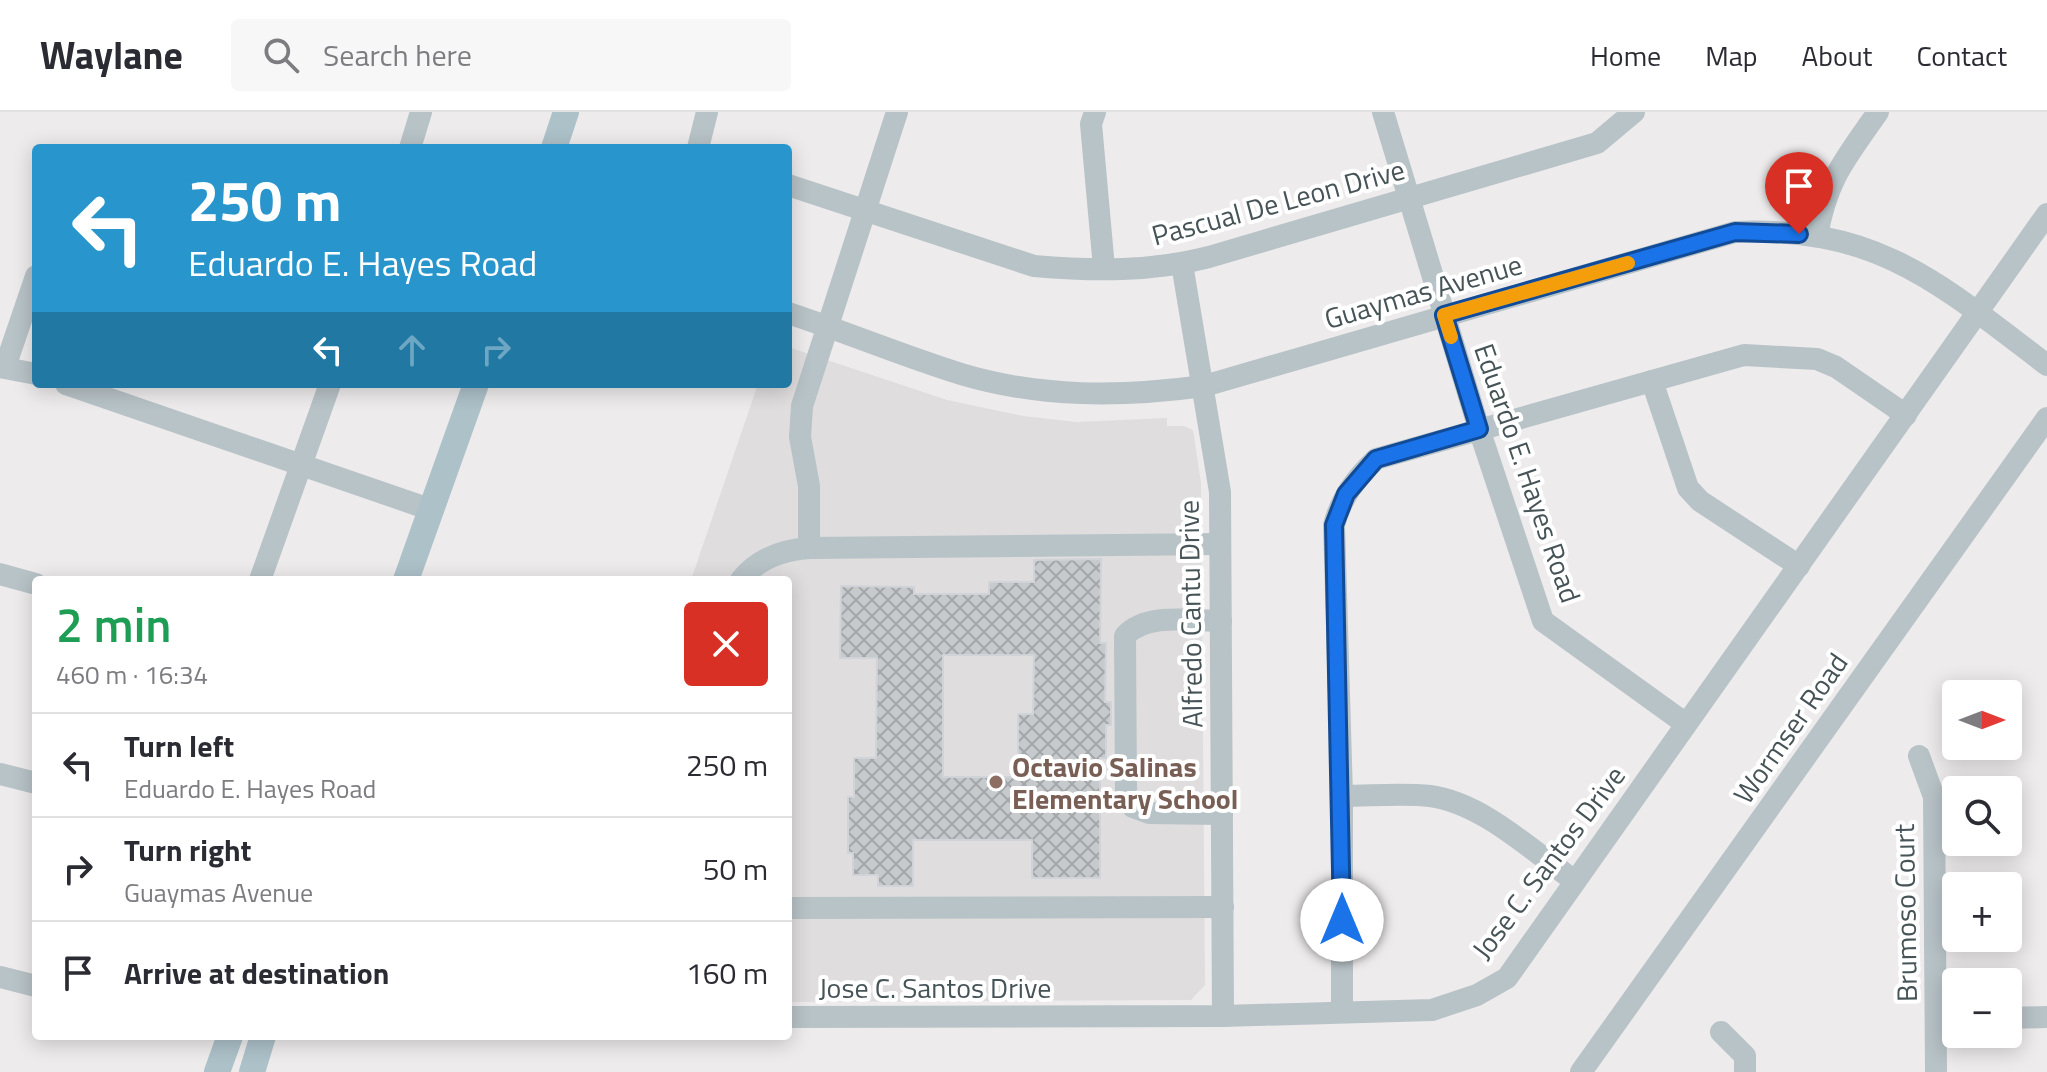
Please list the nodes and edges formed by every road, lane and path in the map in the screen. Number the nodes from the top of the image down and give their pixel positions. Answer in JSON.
{"nodes":[{"id":1,"x":421,"y":112,"type":"edge"},
{"id":2,"x":566,"y":112,"type":"edge"},
{"id":3,"x":707,"y":112,"type":"edge"},
{"id":4,"x":897,"y":112,"type":"edge"},
{"id":5,"x":1095,"y":112,"type":"edge"},
{"id":6,"x":1383,"y":112,"type":"edge"},
{"id":7,"x":1634,"y":112,"type":"edge"},
{"id":8,"x":1878,"y":112,"type":"edge"},
{"id":9,"x":411,"y":144,"type":"edge"},
{"id":10,"x":555,"y":144,"type":"edge"},
{"id":11,"x":699,"y":144,"type":"edge"},
{"id":12,"x":792,"y":186,"type":"edge"},
{"id":13,"x":1409,"y":199,"type":"junction"},
{"id":14,"x":864,"y":213,"type":"junction"},
{"id":15,"x":2047,"y":214,"type":"edge"},
{"id":16,"x":1817,"y":236,"type":"junction"},
{"id":17,"x":1182,"y":264,"type":"junction"},
{"id":18,"x":1104,"y":268,"type":"junction"},
{"id":19,"x":32,"y":287,"type":"edge"},
{"id":20,"x":1979,"y":313,"type":"junction"},
{"id":21,"x":792,"y":314,"type":"edge"},
{"id":22,"x":1444,"y":315,"type":"junction"},
{"id":23,"x":827,"y":326,"type":"junction"},
{"id":24,"x":2047,"y":365,"type":"edge"},
{"id":25,"x":3,"y":367,"type":"edge"},
{"id":26,"x":32,"y":373,"type":"edge"},
{"id":27,"x":1652,"y":381,"type":"junction"},
{"id":28,"x":1204,"y":386,"type":"junction"},
{"id":29,"x":78,"y":388,"type":"edge"},
{"id":30,"x":329,"y":388,"type":"edge"},
{"id":31,"x":475,"y":388,"type":"edge"},
{"id":32,"x":1906,"y":415,"type":"junction"},
{"id":33,"x":2047,"y":418,"type":"edge"},
{"id":34,"x":1479,"y":429,"type":"junction"},
{"id":35,"x":301,"y":463,"type":"junction"},
{"id":36,"x":432,"y":510,"type":"junction"},
{"id":37,"x":1220,"y":544,"type":"junction"},
{"id":38,"x":809,"y":548,"type":"junction"},
{"id":39,"x":1799,"y":566,"type":"junction"},
{"id":40,"x":0,"y":574,"type":"edge"},
{"id":41,"x":261,"y":576,"type":"edge"},
{"id":42,"x":407,"y":576,"type":"edge"},
{"id":43,"x":746,"y":576,"type":"edge"},
{"id":44,"x":32,"y":583,"type":"edge"},
{"id":45,"x":1221,"y":621,"type":"junction"},
{"id":46,"x":1686,"y":724,"type":"junction"},
{"id":47,"x":1919,"y":756,"type":"dead end"},
{"id":48,"x":0,"y":774,"type":"edge"},
{"id":49,"x":32,"y":782,"type":"edge"},
{"id":50,"x":1342,"y":796,"type":"junction"},
{"id":51,"x":1222,"y":814,"type":"junction"},
{"id":52,"x":1575,"y":881,"type":"junction"},
{"id":53,"x":1223,"y":907,"type":"junction"},
{"id":54,"x":792,"y":908,"type":"edge"},
{"id":55,"x":1943,"y":968,"type":"edge"},
{"id":56,"x":0,"y":977,"type":"edge"},
{"id":57,"x":32,"y":985,"type":"edge"},
{"id":58,"x":1342,"y":1012,"type":"junction"},
{"id":59,"x":1223,"y":1016,"type":"junction"},
{"id":60,"x":792,"y":1017,"type":"edge"},
{"id":61,"x":2047,"y":1017,"type":"edge"},
{"id":62,"x":2022,"y":1018,"type":"edge"},
{"id":63,"x":1721,"y":1032,"type":"dead end"},
{"id":64,"x":229,"y":1040,"type":"edge"},
{"id":65,"x":262,"y":1040,"type":"edge"},
{"id":66,"x":1942,"y":1040,"type":"edge"},
{"id":67,"x":217,"y":1072,"type":"edge"},
{"id":68,"x":252,"y":1072,"type":"edge"},
{"id":69,"x":1581,"y":1072,"type":"edge"},
{"id":70,"x":1745,"y":1072,"type":"edge"},
{"id":71,"x":1936,"y":1072,"type":"edge"}],
"edges":[{"from":1,"to":9,"type":"street"},
{"from":2,"to":10,"type":"main road"},
{"from":3,"to":11,"type":"street"},
{"from":4,"to":14,"type":"street"},
{"from":5,"to":18,"type":"street"},
{"from":6,"to":13,"type":"street","name":"Eduardo E. Hayes Road"},
{"from":7,"to":13,"type":"street","name":"Pascual De Leon Drive"},
{"from":8,"to":16,"type":"street"},
{"from":12,"to":14,"type":"street","name":"Pascual De Leon Drive"},
{"from":13,"to":17,"type":"street","name":"Pascual De Leon Drive"},
{"from":13,"to":22,"type":"street","name":"Eduardo E. Hayes Road"},
{"from":14,"to":18,"type":"street","name":"Pascual De Leon Drive"},
{"from":14,"to":23,"type":"street"},
{"from":15,"to":20,"type":"street","name":"Jose C. Santos Drive"},
{"from":16,"to":20,"type":"street","name":"Guaymas Avenue"},
{"from":16,"to":22,"type":"street","name":"Guaymas Avenue"},
{"from":17,"to":18,"type":"street","name":"Pascual De Leon Drive"},
{"from":17,"to":28,"type":"street","name":"Alfredo Cantu Drive"},
{"from":19,"to":25,"type":"street"},
{"from":20,"to":24,"type":"street","name":"Guaymas Avenue"},
{"from":20,"to":32,"type":"street","name":"Jose C. Santos Drive"},
{"from":21,"to":23,"type":"street","name":"Guaymas Avenue"},
{"from":22,"to":28,"type":"street","name":"Guaymas Avenue"},
{"from":22,"to":34,"type":"street","name":"Eduardo E. Hayes Road"},
{"from":23,"to":28,"type":"street","name":"Guaymas Avenue"},
{"from":23,"to":38,"type":"street"},
{"from":25,"to":26,"type":"street"},
{"from":27,"to":32,"type":"street"},
{"from":27,"to":34,"type":"street"},
{"from":27,"to":39,"type":"street"},
{"from":28,"to":37,"type":"street","name":"Alfredo Cantu Drive"},
{"from":29,"to":35,"type":"street"},
{"from":30,"to":35,"type":"street"},
{"from":31,"to":36,"type":"main road"},
{"from":32,"to":39,"type":"street","name":"Jose C. Santos Drive"},
{"from":33,"to":69,"type":"street","name":"Wormser Road"},
{"from":34,"to":46,"type":"street","name":"Eduardo E. Hayes Road"},
{"from":34,"to":50,"type":"street"},
{"from":35,"to":36,"type":"street"},
{"from":35,"to":41,"type":"street"},
{"from":36,"to":42,"type":"main road"},
{"from":37,"to":38,"type":"street"},
{"from":37,"to":45,"type":"street","name":"Alfredo Cantu Drive"},
{"from":38,"to":43,"type":"street"},
{"from":39,"to":46,"type":"street","name":"Jose C. Santos Drive"},
{"from":40,"to":44,"type":"street"},
{"from":45,"to":51,"type":"street","name":"Alfredo Cantu Drive"},
{"from":45,"to":51,"type":"street"},
{"from":46,"to":52,"type":"street","name":"Jose C. Santos Drive"},
{"from":47,"to":55,"type":"street","name":"Brumoso Court"},
{"from":48,"to":49,"type":"street"},
{"from":50,"to":52,"type":"street"},
{"from":50,"to":58,"type":"street"},
{"from":51,"to":53,"type":"street","name":"Alfredo Cantu Drive"},
{"from":52,"to":58,"type":"street","name":"Jose C. Santos Drive"},
{"from":53,"to":54,"type":"street"},
{"from":53,"to":59,"type":"street","name":"Alfredo Cantu Drive"},
{"from":56,"to":57,"type":"street"},
{"from":58,"to":59,"type":"street","name":"Jose C. Santos Drive"},
{"from":59,"to":60,"type":"street","name":"Jose C. Santos Drive"},
{"from":61,"to":62,"type":"street"},
{"from":63,"to":70,"type":"street"},
{"from":64,"to":67,"type":"main road"},
{"from":65,"to":68,"type":"main road"},
{"from":66,"to":71,"type":"street","name":"Brumoso Court"}]}
